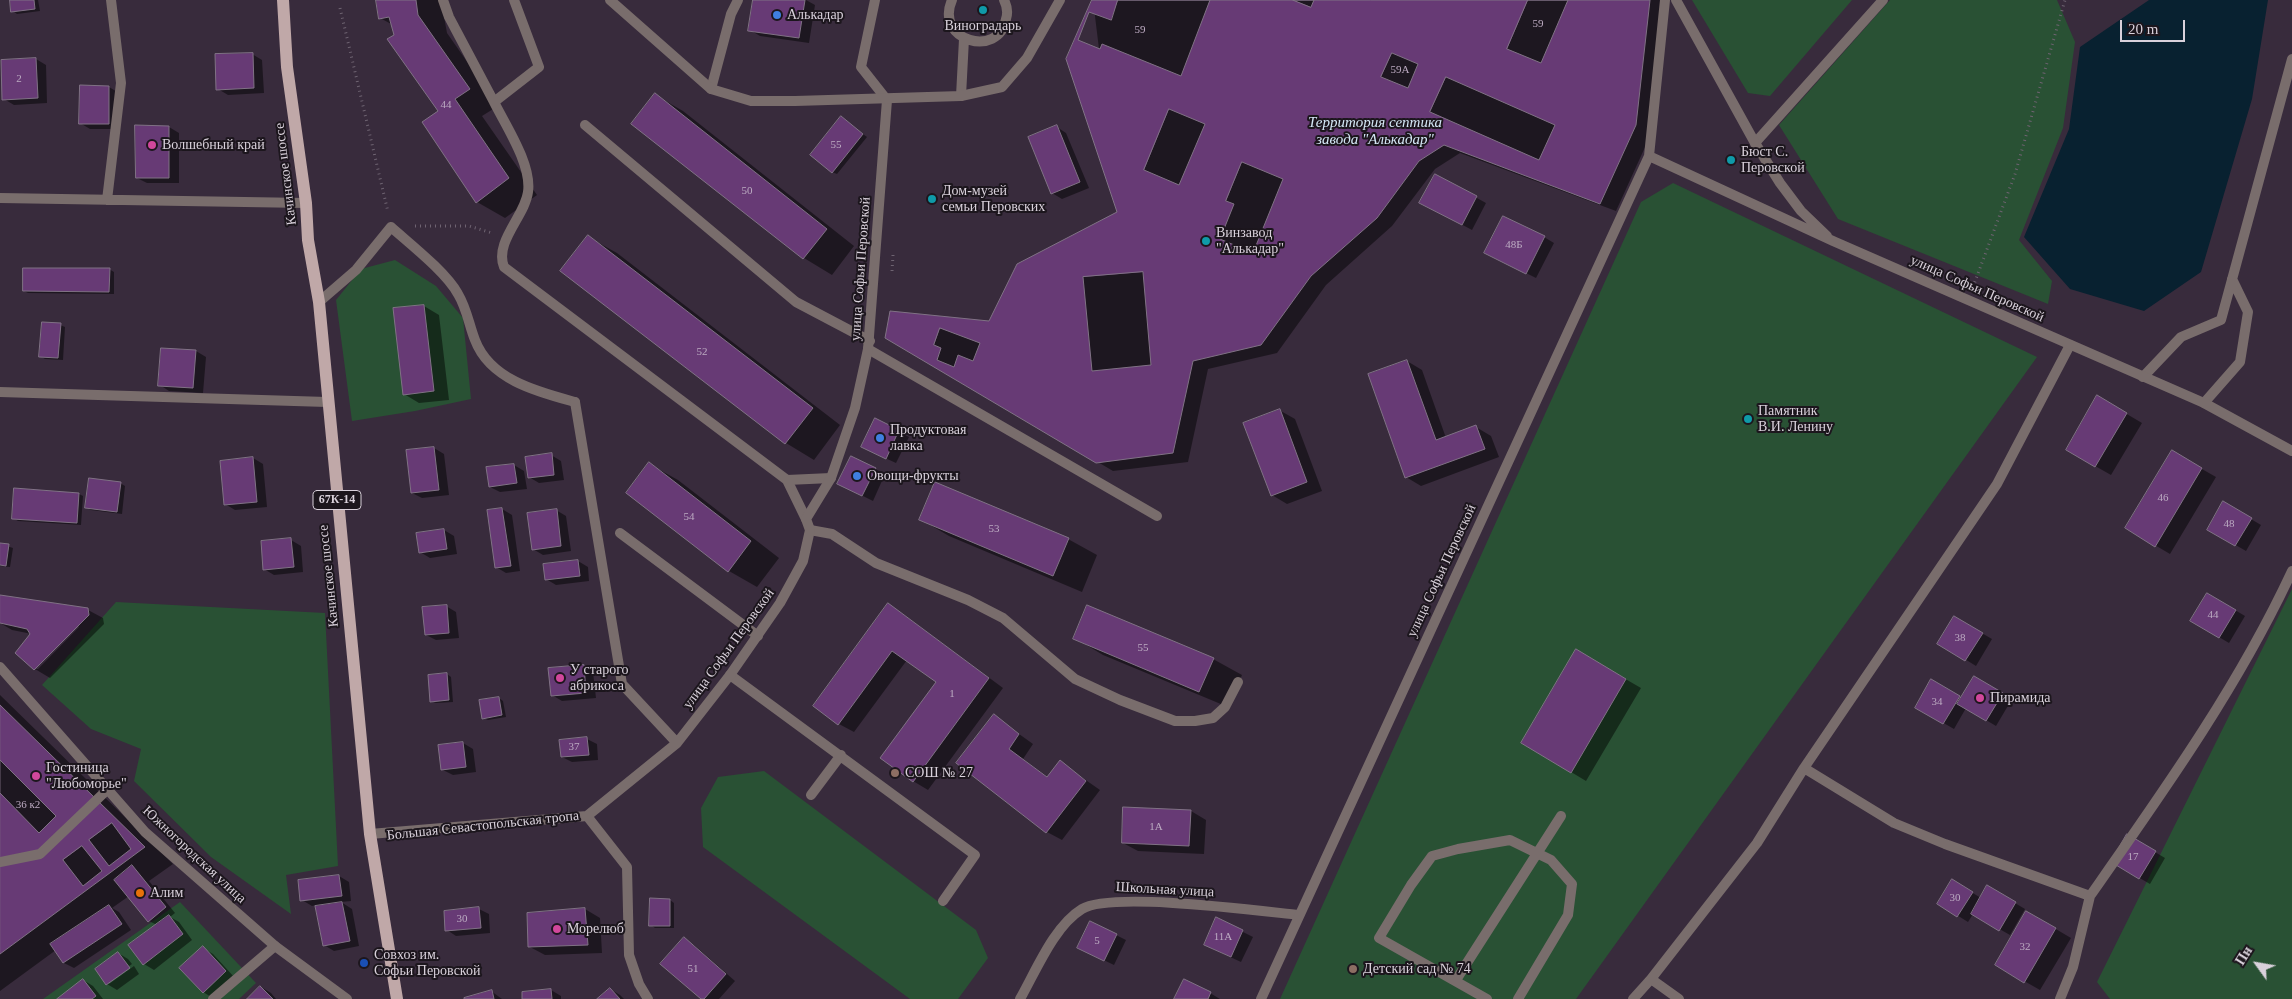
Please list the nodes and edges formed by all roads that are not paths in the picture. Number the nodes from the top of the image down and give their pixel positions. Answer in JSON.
{"nodes":[{"id":1,"x":111,"y":0,"type":"edge"},
{"id":2,"x":283,"y":0,"type":"edge"},
{"id":3,"x":443,"y":0,"type":"edge"},
{"id":4,"x":514,"y":0,"type":"edge"},
{"id":5,"x":610,"y":0,"type":"edge"},
{"id":6,"x":738,"y":0,"type":"edge"},
{"id":7,"x":875,"y":0,"type":"edge"},
{"id":8,"x":952,"y":0,"type":"edge"},
{"id":9,"x":1004,"y":0,"type":"edge"},
{"id":10,"x":1060,"y":0,"type":"edge"},
{"id":11,"x":1665,"y":0,"type":"edge"},
{"id":12,"x":1676,"y":0,"type":"edge"},
{"id":13,"x":1883,"y":0,"type":"edge"},
{"id":14,"x":964,"y":39,"type":"junction"},
{"id":15,"x":2292,"y":59,"type":"edge"},
{"id":16,"x":711,"y":89,"type":"junction"},
{"id":17,"x":960,"y":96,"type":"junction"},
{"id":18,"x":887,"y":100,"type":"junction"},
{"id":19,"x":494,"y":102,"type":"junction"},
{"id":20,"x":585,"y":125,"type":"dead end"},
{"id":21,"x":1755,"y":143,"type":"junction"},
{"id":22,"x":1649,"y":156,"type":"junction"},
{"id":23,"x":0,"y":198,"type":"edge"},
{"id":24,"x":107,"y":200,"type":"junction"},
{"id":25,"x":306,"y":203,"type":"junction"},
{"id":26,"x":1833,"y":241,"type":"junction"},
{"id":27,"x":2232,"y":279,"type":"junction"},
{"id":28,"x":319,"y":302,"type":"junction"},
{"id":29,"x":869,"y":345,"type":"junction"},
{"id":30,"x":2070,"y":345,"type":"junction"},
{"id":31,"x":2143,"y":377,"type":"junction"},
{"id":32,"x":0,"y":392,"type":"edge"},
{"id":33,"x":327,"y":402,"type":"junction"},
{"id":34,"x":2204,"y":403,"type":"junction"},
{"id":35,"x":2292,"y":451,"type":"edge"},
{"id":36,"x":830,"y":478,"type":"junction"},
{"id":37,"x":787,"y":480,"type":"junction"},
{"id":38,"x":1157,"y":516,"type":"dead end"},
{"id":39,"x":806,"y":519,"type":"junction"},
{"id":40,"x":810,"y":530,"type":"junction"},
{"id":41,"x":620,"y":533,"type":"dead end"},
{"id":42,"x":2292,"y":571,"type":"edge"},
{"id":43,"x":758,"y":636,"type":"junction"},
{"id":44,"x":0,"y":668,"type":"edge"},
{"id":45,"x":730,"y":675,"type":"junction"},
{"id":46,"x":1238,"y":682,"type":"dead end"},
{"id":47,"x":677,"y":743,"type":"junction"},
{"id":48,"x":841,"y":755,"type":"junction"},
{"id":49,"x":1804,"y":768,"type":"junction"},
{"id":50,"x":108,"y":789,"type":"junction"},
{"id":51,"x":811,"y":795,"type":"dead end"},
{"id":52,"x":587,"y":816,"type":"junction"},
{"id":53,"x":1560,"y":816,"type":"dead end"},
{"id":54,"x":370,"y":834,"type":"junction"},
{"id":55,"x":0,"y":862,"type":"edge"},
{"id":56,"x":2090,"y":896,"type":"junction"},
{"id":57,"x":942,"y":901,"type":"dead end"},
{"id":58,"x":1299,"y":915,"type":"junction"},
{"id":59,"x":274,"y":946,"type":"junction"},
{"id":60,"x":1456,"y":980,"type":"junction"},
{"id":61,"x":1651,"y":980,"type":"junction"},
{"id":62,"x":213,"y":999,"type":"edge"},
{"id":63,"x":347,"y":999,"type":"edge"},
{"id":64,"x":397,"y":999,"type":"edge"},
{"id":65,"x":648,"y":999,"type":"edge"},
{"id":66,"x":1020,"y":999,"type":"edge"},
{"id":67,"x":1260,"y":999,"type":"edge"},
{"id":68,"x":1487,"y":999,"type":"edge"},
{"id":69,"x":1518,"y":999,"type":"edge"},
{"id":70,"x":1633,"y":999,"type":"edge"},
{"id":71,"x":1680,"y":999,"type":"edge"},
{"id":72,"x":2060,"y":999,"type":"edge"}],
"edges":[{"from":1,"to":24,"type":"street"},
{"from":2,"to":25,"type":"main road","name":"Качинское шоссе","number":"67К-14"},
{"from":3,"to":19,"type":"street"},
{"from":4,"to":19,"type":"street"},
{"from":5,"to":16,"type":"street"},
{"from":6,"to":16,"type":"street"},
{"from":7,"to":18,"type":"street"},
{"from":8,"to":14,"type":"street"},
{"from":9,"to":14,"type":"street"},
{"from":10,"to":17,"type":"street"},
{"from":11,"to":22,"type":"street","name":"улица Софьи Перовской"},
{"from":12,"to":21,"type":"street"},
{"from":13,"to":21,"type":"street"},
{"from":14,"to":17,"type":"street"},
{"from":15,"to":27,"type":"street"},
{"from":16,"to":18,"type":"street"},
{"from":17,"to":18,"type":"street"},
{"from":18,"to":29,"type":"street","name":"улица Софьи Перовской"},
{"from":19,"to":37,"type":"street"},
{"from":20,"to":29,"type":"street"},
{"from":21,"to":26,"type":"street"},
{"from":22,"to":26,"type":"street","name":"улица Софьи Перовской"},
{"from":22,"to":58,"type":"street","name":"улица Софьи Перовской"},
{"from":23,"to":24,"type":"street"},
{"from":24,"to":25,"type":"street"},
{"from":25,"to":28,"type":"main road","name":"Качинское шоссе","number":"67К-14"},
{"from":26,"to":30,"type":"street","name":"улица Софьи Перовской"},
{"from":27,"to":31,"type":"street"},
{"from":27,"to":34,"type":"street"},
{"from":28,"to":33,"type":"main road","name":"Качинское шоссе","number":"67К-14"},
{"from":28,"to":47,"type":"street"},
{"from":29,"to":36,"type":"street","name":"улица Софьи Перовской"},
{"from":29,"to":38,"type":"street"},
{"from":30,"to":31,"type":"street","name":"улица Софьи Перовской"},
{"from":30,"to":49,"type":"street"},
{"from":31,"to":34,"type":"street","name":"улица Софьи Перовской"},
{"from":32,"to":33,"type":"street"},
{"from":33,"to":54,"type":"main road","name":"Качинское шоссе","number":"67К-14"},
{"from":34,"to":35,"type":"street","name":"улица Софьи Перовской"},
{"from":36,"to":37,"type":"street"},
{"from":36,"to":39,"type":"street","name":"улица Софьи Перовской"},
{"from":37,"to":39,"type":"street"},
{"from":39,"to":40,"type":"street"},
{"from":40,"to":43,"type":"street","name":"улица Софьи Перовской"},
{"from":40,"to":46,"type":"street"},
{"from":41,"to":43,"type":"street"},
{"from":42,"to":56,"type":"street"},
{"from":43,"to":45,"type":"street","name":"улица Софьи Перовской"},
{"from":44,"to":50,"type":"street","name":"Южногородская улица"},
{"from":45,"to":47,"type":"street","name":"улица Софьи Перовской"},
{"from":45,"to":48,"type":"street"},
{"from":47,"to":52,"type":"street","name":"улица Софьи Перовской"},
{"from":48,"to":51,"type":"street"},
{"from":48,"to":57,"type":"street"},
{"from":49,"to":56,"type":"street"},
{"from":49,"to":61,"type":"street"},
{"from":50,"to":55,"type":"street"},
{"from":50,"to":59,"type":"street","name":"Южногородская улица"},
{"from":52,"to":54,"type":"street"},
{"from":52,"to":65,"type":"street"},
{"from":53,"to":60,"type":"street"},
{"from":54,"to":64,"type":"main road","name":"Качинское шоссе","number":"67К-14"},
{"from":56,"to":72,"type":"street"},
{"from":58,"to":66,"type":"street","name":"Школьная улица"},
{"from":58,"to":67,"type":"street","name":"улица Софьи Перовской"},
{"from":59,"to":62,"type":"street"},
{"from":59,"to":63,"type":"street","name":"Южногородская улица"},
{"from":60,"to":68,"type":"street"},
{"from":60,"to":69,"type":"street"},
{"from":61,"to":70,"type":"street"},
{"from":61,"to":71,"type":"street"}]}
